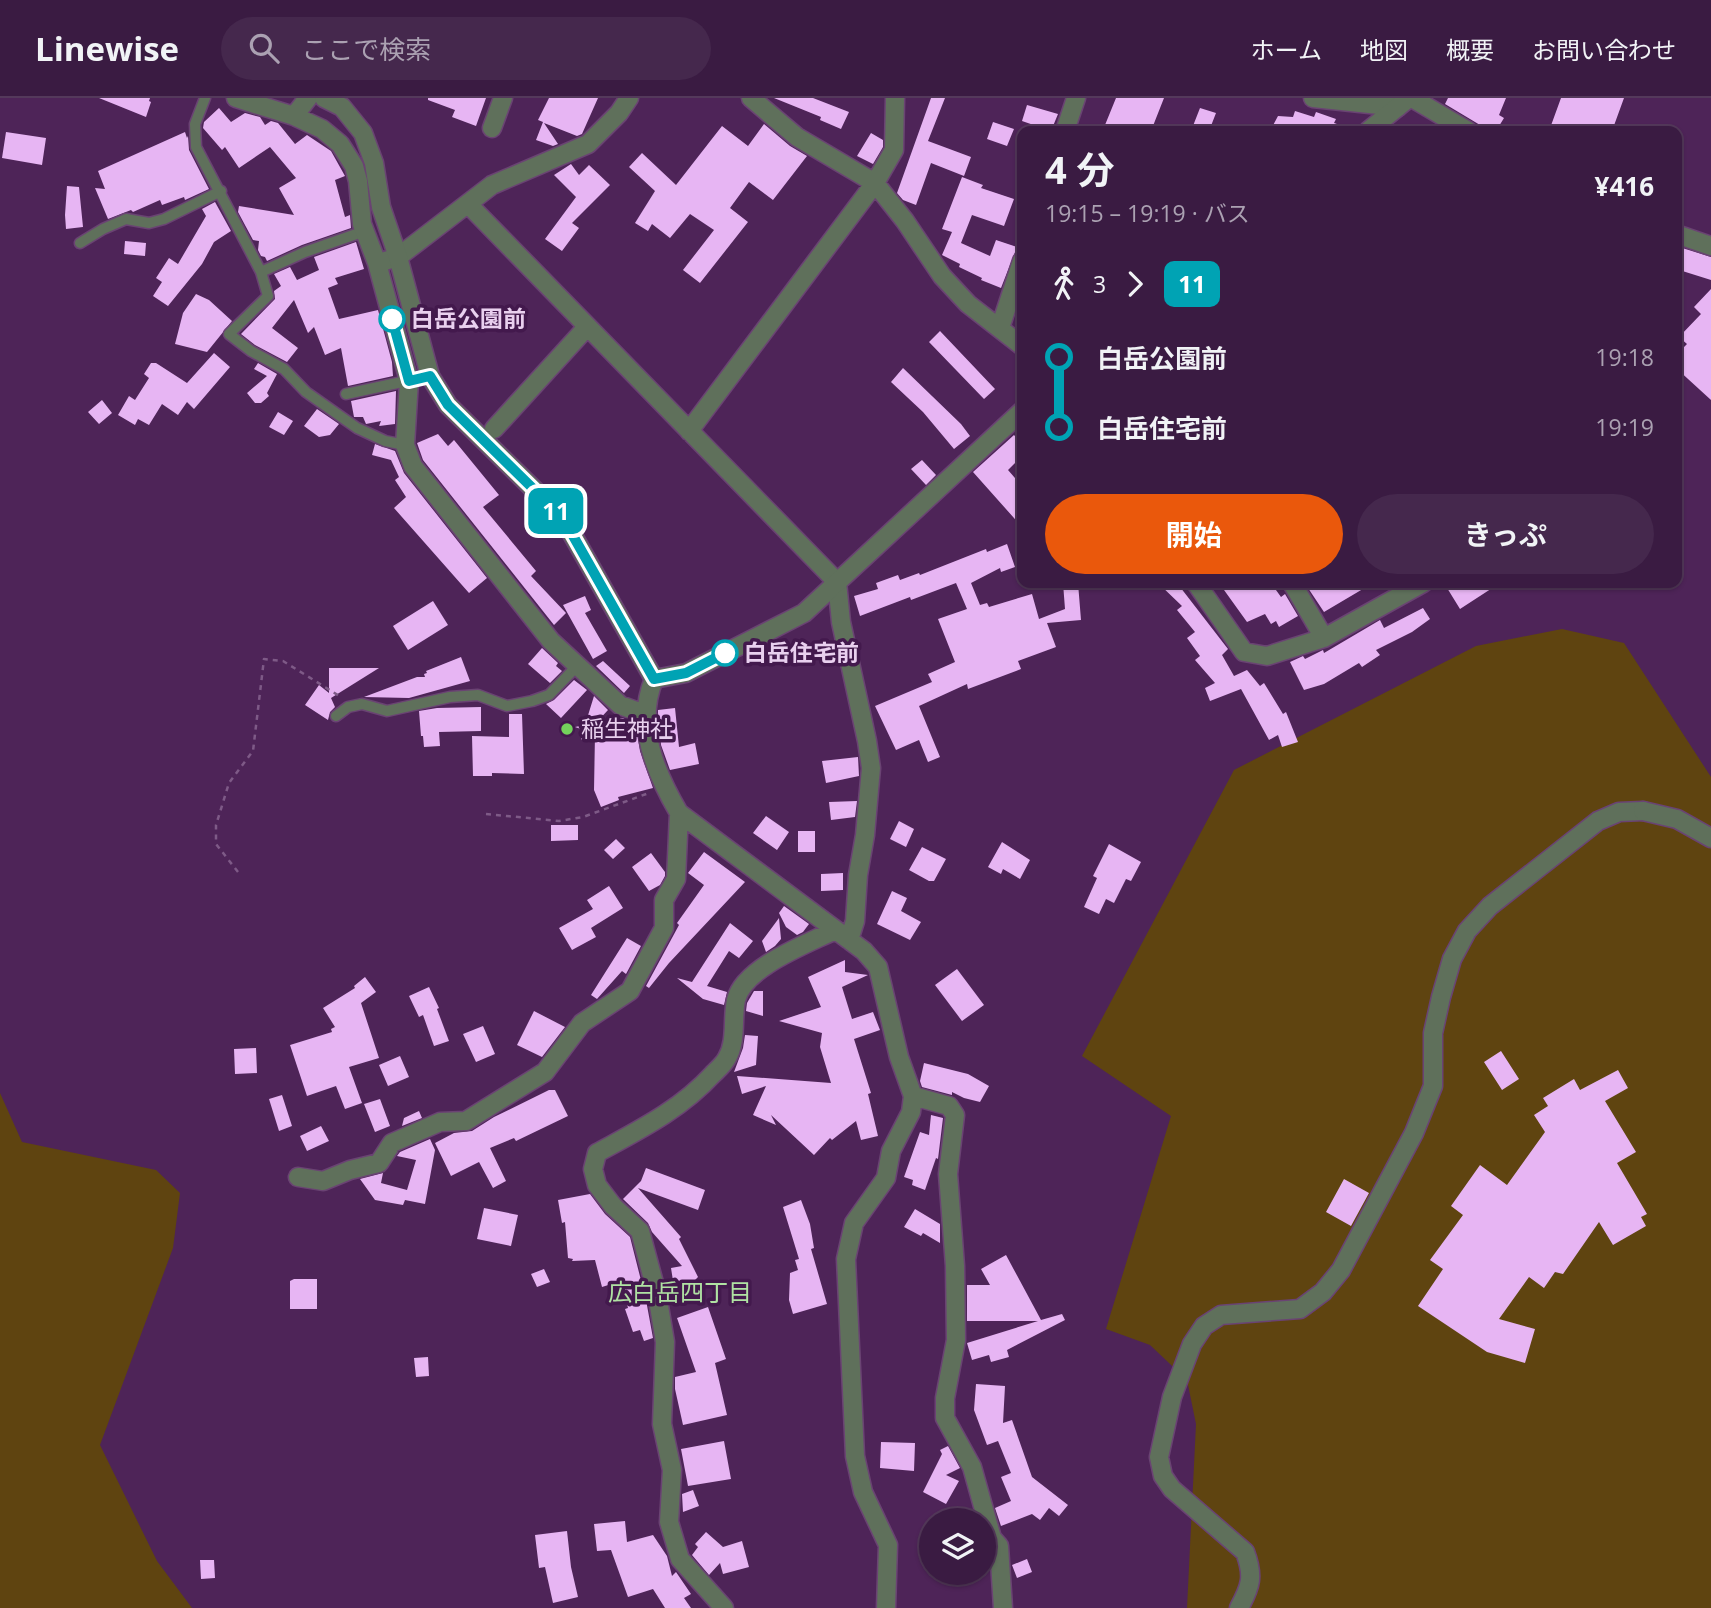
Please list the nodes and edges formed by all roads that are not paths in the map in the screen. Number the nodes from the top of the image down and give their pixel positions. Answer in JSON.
{"nodes":[{"id":1,"x":205,"y":98,"type":"edge"},
{"id":2,"x":236,"y":98,"type":"edge"},
{"id":3,"x":308,"y":98,"type":"edge"},
{"id":4,"x":324,"y":98,"type":"edge"},
{"id":5,"x":503,"y":98,"type":"edge"},
{"id":6,"x":629,"y":98,"type":"edge"},
{"id":7,"x":751,"y":98,"type":"edge"},
{"id":8,"x":894,"y":98,"type":"edge"},
{"id":9,"x":1076,"y":98,"type":"edge"},
{"id":10,"x":1313,"y":98,"type":"edge"},
{"id":11,"x":1406,"y":101,"type":"edge"},
{"id":12,"x":294,"y":116,"type":"junction"},
{"id":13,"x":1067,"y":126,"type":"edge"},
{"id":14,"x":1374,"y":126,"type":"edge"},
{"id":15,"x":1458,"y":126,"type":"edge"},
{"id":16,"x":492,"y":128,"type":"dead end"},
{"id":17,"x":875,"y":183,"type":"junction"},
{"id":18,"x":221,"y":191,"type":"junction"},
{"id":19,"x":468,"y":204,"type":"junction"},
{"id":20,"x":365,"y":231,"type":"junction"},
{"id":21,"x":1682,"y":236,"type":"edge"},
{"id":22,"x":80,"y":243,"type":"dead end"},
{"id":23,"x":1711,"y":246,"type":"edge"},
{"id":24,"x":386,"y":260,"type":"junction"},
{"id":25,"x":261,"y":272,"type":"junction"},
{"id":26,"x":1017,"y":276,"type":"edge"},
{"id":27,"x":587,"y":327,"type":"junction"},
{"id":28,"x":1000,"y":328,"type":"junction"},
{"id":29,"x":1017,"y":342,"type":"edge"},
{"id":30,"x":430,"y":376,"type":"junction"},
{"id":31,"x":409,"y":381,"type":"junction"},
{"id":32,"x":346,"y":394,"type":"dead end"},
{"id":33,"x":1017,"y":416,"type":"edge"},
{"id":34,"x":495,"y":429,"type":"dead end"},
{"id":35,"x":689,"y":431,"type":"junction"},
{"id":36,"x":405,"y":446,"type":"junction"},
{"id":37,"x":837,"y":582,"type":"junction"},
{"id":38,"x":1199,"y":588,"type":"edge"},
{"id":39,"x":1295,"y":588,"type":"edge"},
{"id":40,"x":1414,"y":588,"type":"edge"},
{"id":41,"x":1324,"y":638,"type":"junction"},
{"id":42,"x":577,"y":666,"type":"junction"},
{"id":43,"x":654,"y":679,"type":"junction"},
{"id":44,"x":647,"y":715,"type":"junction"},
{"id":45,"x":336,"y":716,"type":"dead end"},
{"id":46,"x":679,"y":813,"type":"junction"},
{"id":47,"x":1711,"y":838,"type":"edge"},
{"id":48,"x":842,"y":935,"type":"junction"},
{"id":49,"x":913,"y":1096,"type":"junction"},
{"id":50,"x":298,"y":1177,"type":"dead end"},
{"id":51,"x":724,"y":1608,"type":"edge"},
{"id":52,"x":886,"y":1608,"type":"edge"},
{"id":53,"x":1003,"y":1608,"type":"edge"},
{"id":54,"x":1239,"y":1608,"type":"edge"}],
"edges":[{"from":1,"to":18,"type":"lane"},
{"from":2,"to":12,"type":"street"},
{"from":3,"to":12,"type":"street"},
{"from":4,"to":24,"type":"street"},
{"from":5,"to":16,"type":"street"},
{"from":6,"to":19,"type":"street"},
{"from":7,"to":17,"type":"street"},
{"from":8,"to":17,"type":"street"},
{"from":9,"to":13,"type":"street"},
{"from":10,"to":11,"type":"street"},
{"from":11,"to":14,"type":"street"},
{"from":11,"to":15,"type":"street"},
{"from":12,"to":20,"type":"street"},
{"from":17,"to":28,"type":"street"},
{"from":17,"to":35,"type":"street"},
{"from":18,"to":22,"type":"lane"},
{"from":18,"to":25,"type":"lane"},
{"from":19,"to":24,"type":"street"},
{"from":19,"to":27,"type":"street"},
{"from":20,"to":24,"type":"street"},
{"from":20,"to":25,"type":"lane"},
{"from":21,"to":23,"type":"street"},
{"from":24,"to":30,"type":"street"},
{"from":24,"to":31,"type":"street"},
{"from":25,"to":36,"type":"lane"},
{"from":26,"to":28,"type":"street"},
{"from":27,"to":34,"type":"street"},
{"from":27,"to":35,"type":"street"},
{"from":28,"to":29,"type":"street"},
{"from":30,"to":31,"type":"lane"},
{"from":30,"to":43,"type":"street"},
{"from":31,"to":32,"type":"lane"},
{"from":31,"to":36,"type":"street"},
{"from":33,"to":37,"type":"street"},
{"from":35,"to":37,"type":"street"},
{"from":36,"to":42,"type":"street"},
{"from":37,"to":43,"type":"street"},
{"from":37,"to":48,"type":"street"},
{"from":38,"to":41,"type":"street"},
{"from":39,"to":41,"type":"street"},
{"from":40,"to":41,"type":"street"},
{"from":42,"to":44,"type":"street"},
{"from":42,"to":45,"type":"lane"},
{"from":43,"to":44,"type":"street"},
{"from":44,"to":46,"type":"street"},
{"from":46,"to":48,"type":"street"},
{"from":46,"to":50,"type":"street"},
{"from":47,"to":54,"type":"street"},
{"from":48,"to":49,"type":"street"},
{"from":48,"to":51,"type":"street"},
{"from":49,"to":52,"type":"street"},
{"from":49,"to":53,"type":"street"}]}
